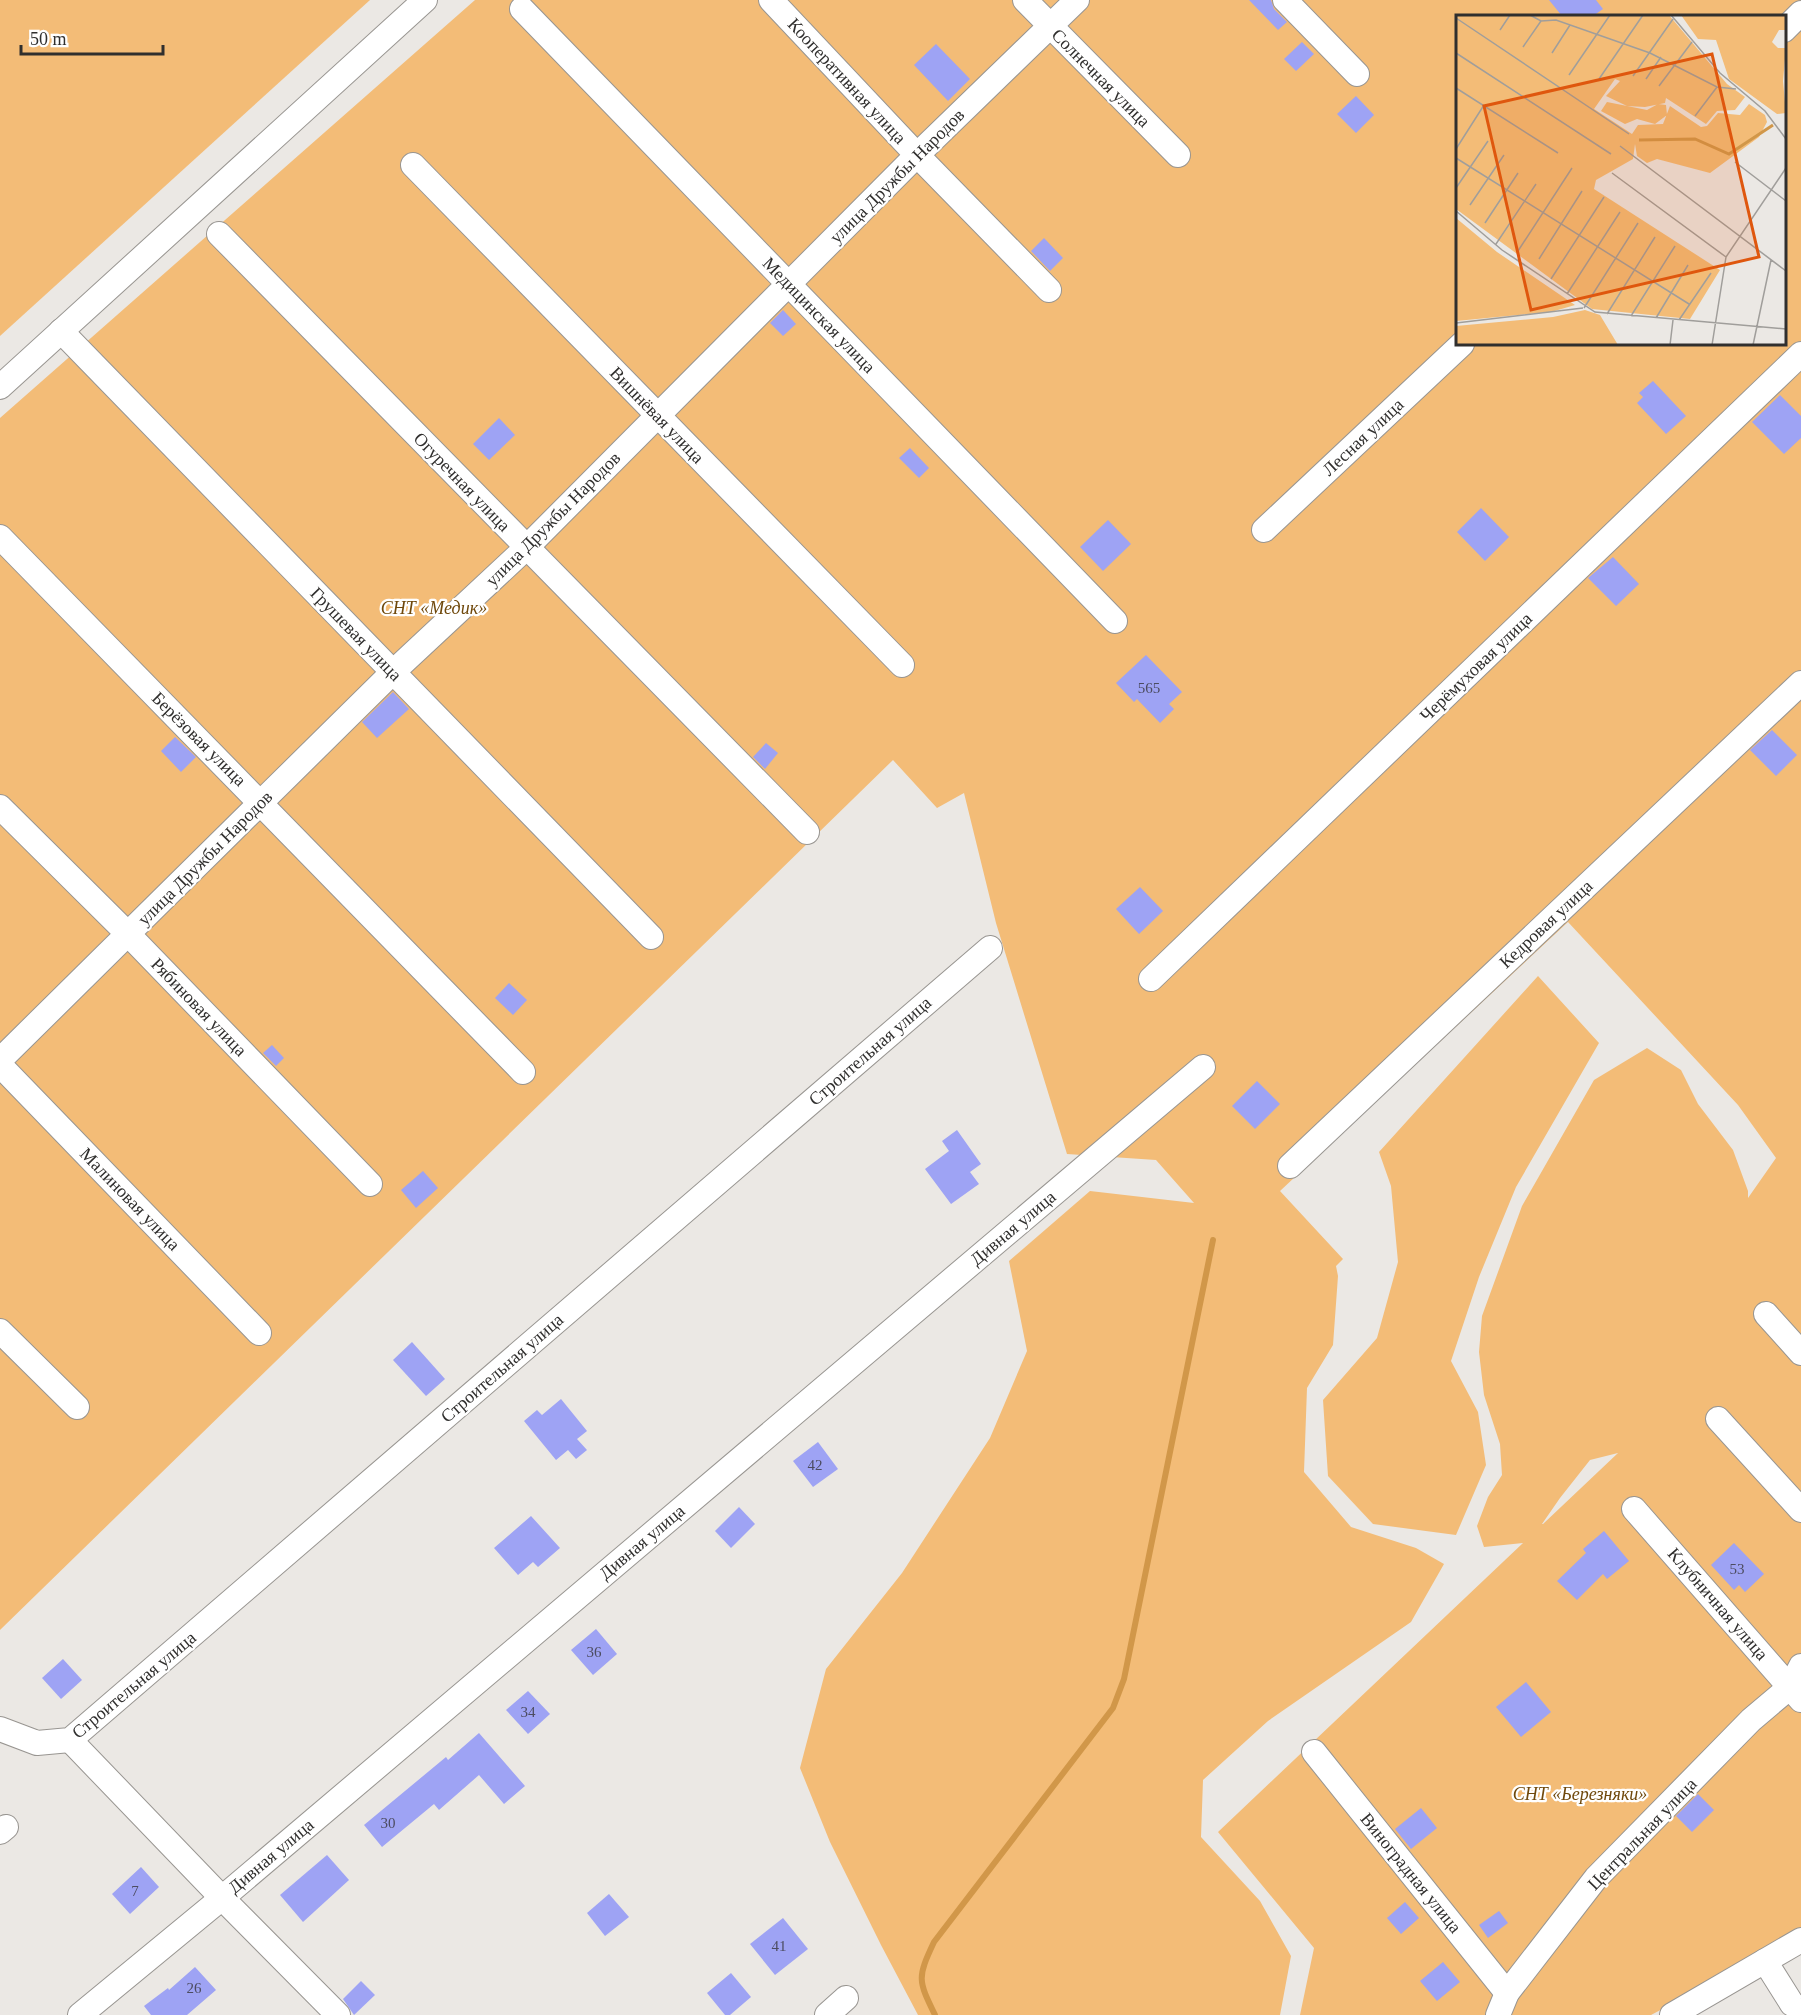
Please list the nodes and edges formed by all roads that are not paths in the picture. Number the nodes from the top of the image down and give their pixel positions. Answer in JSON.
{"nodes":[{"id":1,"x":425,"y":0,"type":"edge"},
{"id":2,"x":771,"y":0,"type":"edge"},
{"id":3,"x":1025,"y":0,"type":"edge"},
{"id":4,"x":1077,"y":0,"type":"edge"},
{"id":5,"x":1285,"y":0,"type":"edge"},
{"id":6,"x":522,"y":9,"type":"dead end"},
{"id":7,"x":1801,"y":13,"type":"edge"},
{"id":8,"x":1050,"y":26,"type":"junction"},
{"id":9,"x":1786,"y":29,"type":"edge"},
{"id":10,"x":1357,"y":74,"type":"dead end"},
{"id":11,"x":917,"y":154,"type":"junction"},
{"id":12,"x":1178,"y":155,"type":"dead end"},
{"id":13,"x":413,"y":165,"type":"dead end"},
{"id":14,"x":219,"y":234,"type":"dead end"},
{"id":15,"x":789,"y":284,"type":"junction"},
{"id":16,"x":1049,"y":290,"type":"dead end"},
{"id":17,"x":61,"y":331,"type":"junction"},
{"id":18,"x":1461,"y":345,"type":"edge"},
{"id":19,"x":1801,"y":354,"type":"edge"},
{"id":20,"x":0,"y":387,"type":"edge"},
{"id":21,"x":657,"y":416,"type":"junction"},
{"id":22,"x":1264,"y":530,"type":"dead end"},
{"id":23,"x":0,"y":537,"type":"edge"},
{"id":24,"x":526,"y":548,"type":"junction"},
{"id":25,"x":1115,"y":621,"type":"dead end"},
{"id":26,"x":902,"y":665,"type":"dead end"},
{"id":27,"x":393,"y":672,"type":"junction"},
{"id":28,"x":1801,"y":683,"type":"edge"},
{"id":29,"x":262,"y":803,"type":"junction"},
{"id":30,"x":0,"y":807,"type":"edge"},
{"id":31,"x":807,"y":832,"type":"dead end"},
{"id":32,"x":128,"y":934,"type":"junction"},
{"id":33,"x":651,"y":937,"type":"dead end"},
{"id":34,"x":990,"y":948,"type":"dead end"},
{"id":35,"x":1151,"y":979,"type":"dead end"},
{"id":36,"x":0,"y":1060,"type":"edge"},
{"id":37,"x":0,"y":1065,"type":"edge"},
{"id":38,"x":1203,"y":1067,"type":"dead end"},
{"id":39,"x":523,"y":1072,"type":"dead end"},
{"id":40,"x":1290,"y":1166,"type":"dead end"},
{"id":41,"x":370,"y":1184,"type":"dead end"},
{"id":42,"x":1766,"y":1314,"type":"dead end"},
{"id":43,"x":0,"y":1331,"type":"edge"},
{"id":44,"x":259,"y":1333,"type":"dead end"},
{"id":45,"x":1801,"y":1353,"type":"edge"},
{"id":46,"x":77,"y":1407,"type":"dead end"},
{"id":47,"x":1718,"y":1419,"type":"dead end"},
{"id":48,"x":1634,"y":1509,"type":"dead end"},
{"id":49,"x":1801,"y":1510,"type":"edge"},
{"id":50,"x":1801,"y":1666,"type":"edge"},
{"id":51,"x":1796,"y":1694,"type":"edge"},
{"id":52,"x":0,"y":1729,"type":"edge"},
{"id":53,"x":70,"y":1740,"type":"junction"},
{"id":54,"x":1314,"y":1752,"type":"dead end"},
{"id":55,"x":222,"y":1898,"type":"junction"},
{"id":56,"x":1801,"y":1940,"type":"edge"},
{"id":57,"x":1765,"y":1961,"type":"junction"},
{"id":58,"x":846,"y":1998,"type":"dead end"},
{"id":59,"x":1503,"y":2004,"type":"edge"},
{"id":60,"x":1801,"y":2009,"type":"edge"},
{"id":61,"x":80,"y":2015,"type":"edge"},
{"id":62,"x":338,"y":2015,"type":"edge"},
{"id":63,"x":827,"y":2015,"type":"edge"},
{"id":64,"x":1672,"y":2015,"type":"edge"}],
"edges":[{"from":1,"to":17,"type":"street"},
{"from":2,"to":11,"type":"street","name":"Кооперативная улица"},
{"from":3,"to":8,"type":"street","name":"Солнечная улица"},
{"from":4,"to":8,"type":"street","name":"улица Дружбы Народов"},
{"from":5,"to":10,"type":"street"},
{"from":6,"to":15,"type":"street","name":"Медицинская улица"},
{"from":7,"to":9,"type":"street"},
{"from":8,"to":11,"type":"street","name":"улица Дружбы Народов"},
{"from":8,"to":12,"type":"street","name":"Солнечная улица"},
{"from":11,"to":15,"type":"street","name":"улица Дружбы Народов"},
{"from":11,"to":16,"type":"street","name":"Кооперативная улица"},
{"from":13,"to":21,"type":"street","name":"Вишнёвая улица"},
{"from":14,"to":24,"type":"street","name":"Огуречная улица"},
{"from":15,"to":21,"type":"street","name":"улица Дружбы Народов"},
{"from":15,"to":25,"type":"street","name":"Медицинская улица"},
{"from":17,"to":20,"type":"street"},
{"from":17,"to":27,"type":"street","name":"Грушевая улица"},
{"from":18,"to":22,"type":"street","name":"Лесная улица"},
{"from":19,"to":35,"type":"street","name":"Черёмуховая улица"},
{"from":21,"to":24,"type":"street","name":"улица Дружбы Народов"},
{"from":21,"to":26,"type":"street","name":"Вишнёвая улица"},
{"from":23,"to":29,"type":"street","name":"Берёзовая улица"},
{"from":24,"to":27,"type":"street","name":"улица Дружбы Народов"},
{"from":24,"to":31,"type":"street","name":"Огуречная улица"},
{"from":27,"to":29,"type":"street","name":"улица Дружбы Народов"},
{"from":27,"to":33,"type":"street","name":"Грушевая улица"},
{"from":28,"to":40,"type":"street","name":"Кедровая улица"},
{"from":29,"to":32,"type":"street","name":"улица Дружбы Народов"},
{"from":29,"to":39,"type":"street","name":"Берёзовая улица"},
{"from":30,"to":32,"type":"street","name":"Рябиновая улица"},
{"from":32,"to":36,"type":"street","name":"улица Дружбы Народов"},
{"from":32,"to":41,"type":"street","name":"Рябиновая улица"},
{"from":34,"to":53,"type":"street","name":"Строительная улица"},
{"from":37,"to":44,"type":"street","name":"Малиновая улица"},
{"from":38,"to":55,"type":"street","name":"Дивная улица"},
{"from":42,"to":45,"type":"street"},
{"from":43,"to":46,"type":"street"},
{"from":47,"to":49,"type":"street"},
{"from":48,"to":51,"type":"street","name":"Клубничная улица"},
{"from":50,"to":51,"type":"street","name":"Центральная улица"},
{"from":51,"to":59,"type":"street","name":"Центральная улица"},
{"from":52,"to":53,"type":"street","name":"Строительная улица"},
{"from":53,"to":55,"type":"street"},
{"from":54,"to":59,"type":"street","name":"Виноградная улица"},
{"from":55,"to":61,"type":"street","name":"Дивная улица"},
{"from":55,"to":62,"type":"street"},
{"from":56,"to":57,"type":"street"},
{"from":57,"to":60,"type":"street"},
{"from":57,"to":64,"type":"street"},
{"from":58,"to":63,"type":"street"}]}
